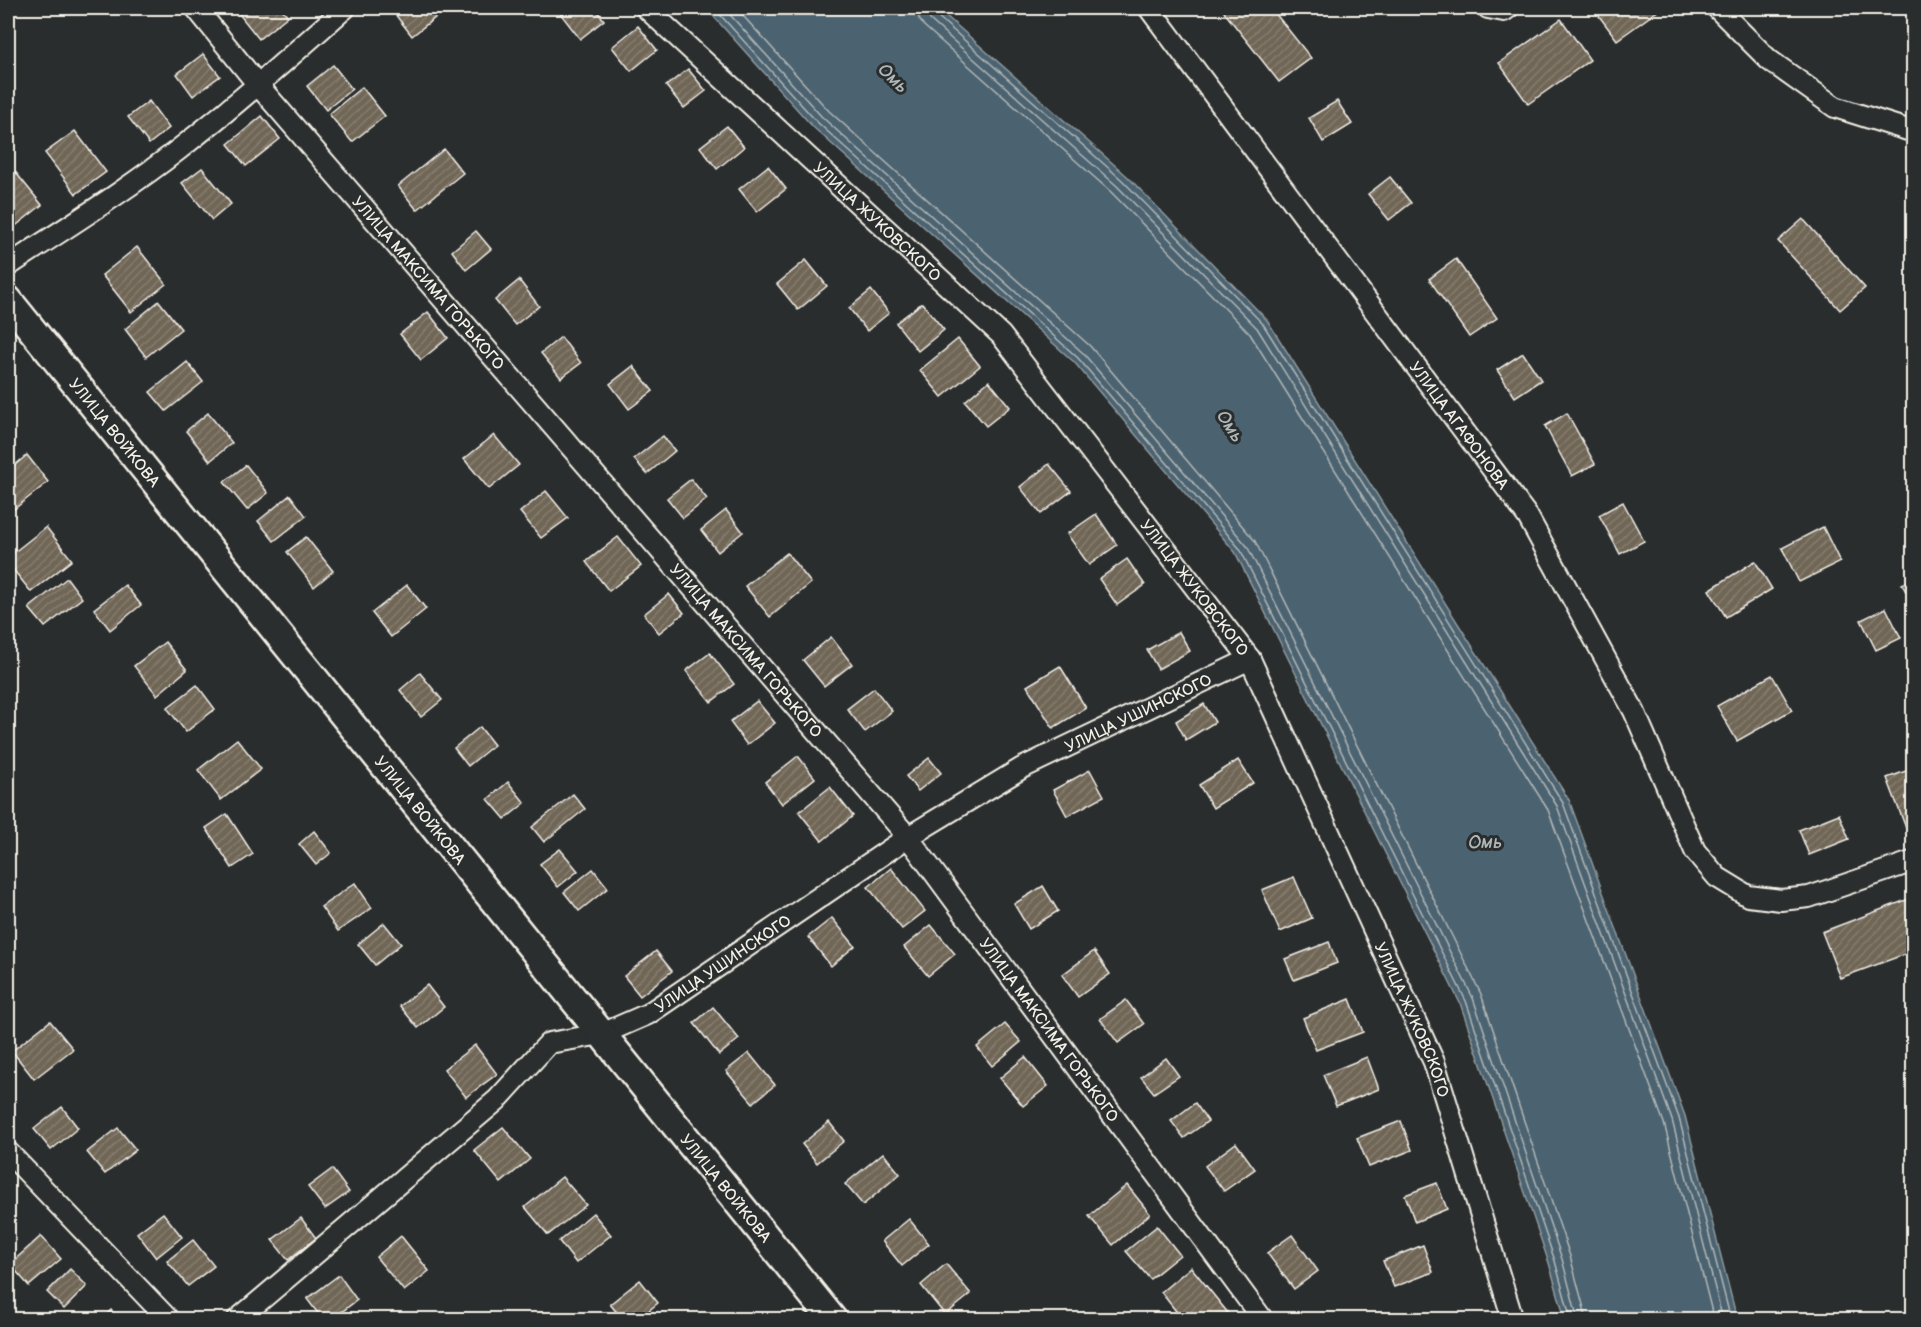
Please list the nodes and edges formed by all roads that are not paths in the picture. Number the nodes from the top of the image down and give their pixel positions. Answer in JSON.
{"nodes":[{"id":1,"x":196,"y":8,"type":"edge"},
{"id":2,"x":345,"y":8,"type":"edge"},
{"id":3,"x":646,"y":8,"type":"edge"},
{"id":4,"x":1149,"y":8,"type":"edge"},
{"id":5,"x":1488,"y":8,"type":"edge"},
{"id":6,"x":1508,"y":8,"type":"edge"},
{"id":7,"x":1717,"y":8,"type":"edge"},
{"id":8,"x":258,"y":85,"type":"junction"},
{"id":9,"x":1914,"y":132,"type":"edge"},
{"id":10,"x":8,"y":266,"type":"edge"},
{"id":11,"x":8,"y":300,"type":"edge"},
{"id":12,"x":1250,"y":659,"type":"junction"},
{"id":13,"x":908,"y":837,"type":"junction"},
{"id":14,"x":1914,"y":861,"type":"edge"},
{"id":15,"x":602,"y":1034,"type":"junction"},
{"id":16,"x":8,"y":1152,"type":"edge"},
{"id":17,"x":169,"y":1320,"type":"edge"},
{"id":18,"x":237,"y":1320,"type":"edge"},
{"id":19,"x":833,"y":1320,"type":"edge"},
{"id":20,"x":1263,"y":1320,"type":"edge"},
{"id":21,"x":1513,"y":1320,"type":"edge"}],
"edges":[{"from":1,"to":8,"type":"street","name":"УЛИЦА МАКСИМА ГОРЬКОГО"},
{"from":2,"to":8,"type":"street"},
{"from":3,"to":12,"type":"street","name":"УЛИЦА ЖУКОВСКОГО"},
{"from":4,"to":14,"type":"street","name":"УЛИЦА АГАФОНОВА"},
{"from":5,"to":6,"type":"street"},
{"from":7,"to":9,"type":"street"},
{"from":8,"to":10,"type":"street"},
{"from":8,"to":13,"type":"street","name":"УЛИЦА МАКСИМА ГОРЬКОГО"},
{"from":11,"to":15,"type":"main road","name":"УЛИЦА ВОЙКОВА"},
{"from":12,"to":13,"type":"street","name":"УЛИЦА УШИНСКОГО"},
{"from":12,"to":21,"type":"street","name":"УЛИЦА ЖУКОВСКОГО"},
{"from":13,"to":15,"type":"street","name":"УЛИЦА УШИНСКОГО"},
{"from":13,"to":20,"type":"street","name":"УЛИЦА МАКСИМА ГОРЬКОГО"},
{"from":15,"to":18,"type":"street","name":"УЛИЦА УШИНСКОГО"},
{"from":15,"to":19,"type":"main road","name":"УЛИЦА ВОЙКОВА"},
{"from":16,"to":17,"type":"street"}]}
